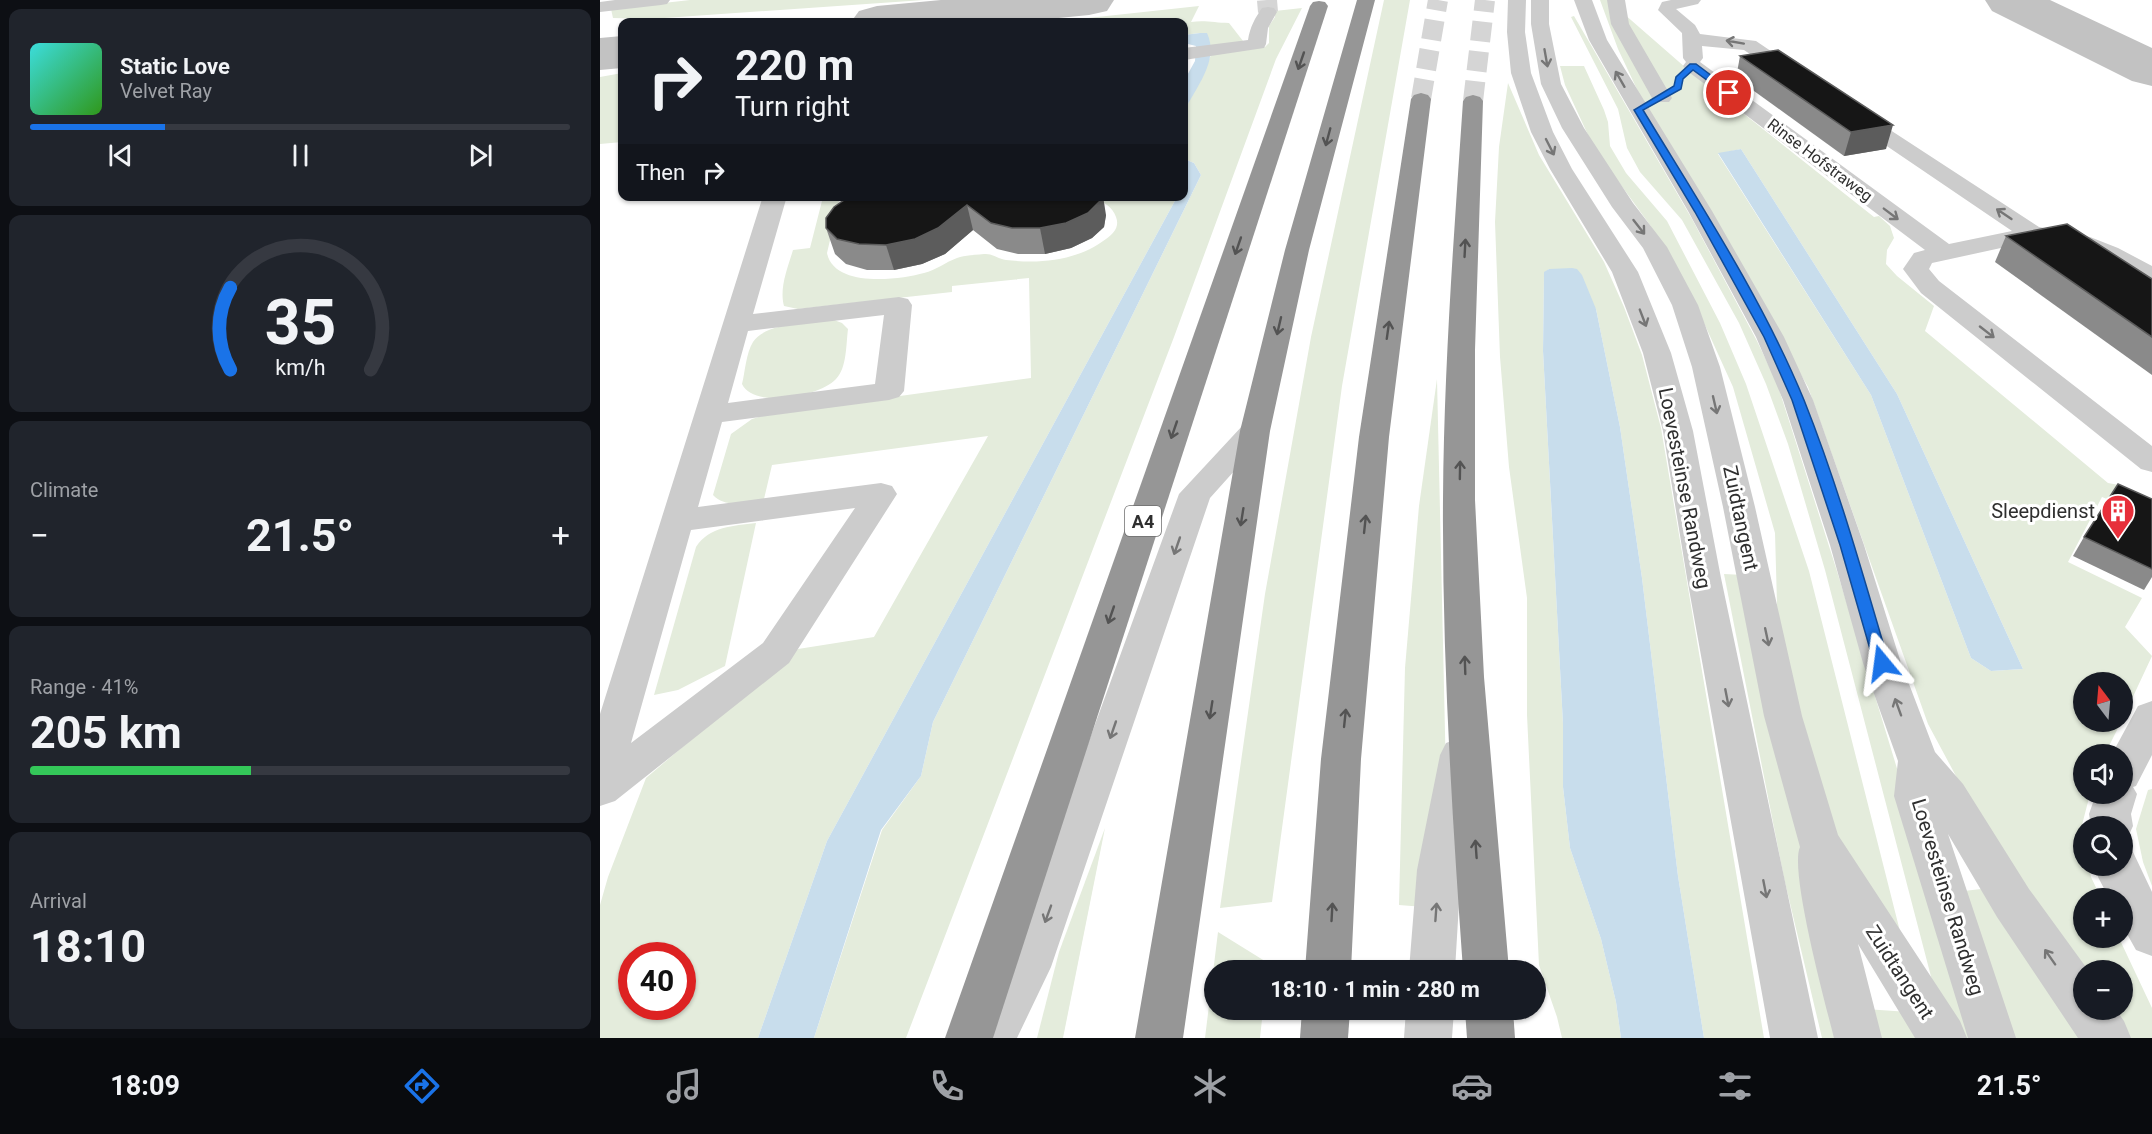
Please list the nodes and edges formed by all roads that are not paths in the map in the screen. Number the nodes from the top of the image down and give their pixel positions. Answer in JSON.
{"nodes":[{"id":1,"x":661,"y":0,"type":"edge"},
{"id":2,"x":1366,"y":0,"type":"edge"},
{"id":3,"x":1517,"y":0,"type":"edge"},
{"id":4,"x":1540,"y":0,"type":"edge"},
{"id":5,"x":1583,"y":0,"type":"edge"},
{"id":6,"x":1616,"y":0,"type":"edge"},
{"id":7,"x":1692,"y":0,"type":"edge"},
{"id":8,"x":1319,"y":6,"type":"dead end"},
{"id":9,"x":600,"y":7,"type":"edge"},
{"id":10,"x":1269,"y":12,"type":"tunnel mouth"},
{"id":11,"x":1694,"y":39,"type":"junction"},
{"id":12,"x":1188,"y":54,"type":"edge"},
{"id":13,"x":1670,"y":88,"type":"junction"},
{"id":14,"x":1818,"y":90,"type":"edge"},
{"id":15,"x":1421,"y":99,"type":"tunnel mouth"},
{"id":16,"x":1473,"y":101,"type":"tunnel mouth"},
{"id":17,"x":1837,"y":103,"type":"edge"},
{"id":18,"x":1532,"y":105,"type":"junction"},
{"id":19,"x":1581,"y":140,"type":"junction"},
{"id":20,"x":774,"y":201,"type":"edge"},
{"id":21,"x":2033,"y":234,"type":"junction"},
{"id":22,"x":1944,"y":252,"type":"junction"},
{"id":23,"x":2152,"y":278,"type":"edge"},
{"id":24,"x":737,"y":324,"type":"junction"},
{"id":25,"x":710,"y":414,"type":"junction"},
{"id":26,"x":1256,"y":431,"type":"junction"},
{"id":27,"x":2152,"y":462,"type":"edge"},
{"id":28,"x":677,"y":521,"type":"junction"},
{"id":29,"x":2152,"y":717,"type":"edge"},
{"id":30,"x":1466,"y":723,"type":"junction"},
{"id":31,"x":2133,"y":753,"type":"edge"},
{"id":32,"x":1918,"y":761,"type":"junction"},
{"id":33,"x":600,"y":780,"type":"edge"},
{"id":34,"x":600,"y":789,"type":"edge"},
{"id":35,"x":1819,"y":842,"type":"junction"},
{"id":36,"x":2120,"y":876,"type":"edge"},
{"id":37,"x":2152,"y":935,"type":"edge"},
{"id":38,"x":1329,"y":960,"type":"edge"},
{"id":39,"x":1433,"y":960,"type":"edge"},
{"id":40,"x":1485,"y":960,"type":"edge"},
{"id":41,"x":2073,"y":989,"type":"edge"},
{"id":42,"x":1325,"y":1020,"type":"edge"},
{"id":43,"x":1429,"y":1020,"type":"edge"},
{"id":44,"x":1490,"y":1020,"type":"edge"},
{"id":45,"x":2094,"y":1020,"type":"edge"},
{"id":46,"x":969,"y":1038,"type":"edge"},
{"id":47,"x":992,"y":1038,"type":"edge"},
{"id":48,"x":1159,"y":1038,"type":"edge"},
{"id":49,"x":1324,"y":1038,"type":"edge"},
{"id":50,"x":1428,"y":1038,"type":"edge"},
{"id":51,"x":1491,"y":1038,"type":"edge"},
{"id":52,"x":1794,"y":1038,"type":"edge"},
{"id":53,"x":1858,"y":1038,"type":"edge"},
{"id":54,"x":1943,"y":1038,"type":"edge"},
{"id":55,"x":1992,"y":1038,"type":"edge"},
{"id":56,"x":2107,"y":1038,"type":"edge"}],
"edges":[{"from":1,"to":9,"type":"street"},
{"from":2,"to":26,"type":"highway","one_way":true},
{"from":3,"to":18,"type":"street","name":"Loevesteinse Randweg"},
{"from":4,"to":19,"type":"street","name":"Zuidtangent","one_way":true},
{"from":13,"to":5,"type":"street","name":"Loevesteinse Randweg","one_way":true},
{"from":6,"to":13,"type":"street"},
{"from":7,"to":11,"type":"street"},
{"from":8,"to":46,"type":"highway","number":"A4","one_way":true},
{"from":10,"to":12,"type":"street"},
{"from":11,"to":13,"type":"street"},
{"from":14,"to":11,"type":"street","one_way":true},
{"from":13,"to":22,"type":"street","name":"Rinse Hofstraweg","one_way":true},
{"from":32,"to":13,"type":"street","name":"Loevesteinse Randweg","one_way":true},
{"from":38,"to":15,"type":"highway","one_way":true},
{"from":30,"to":16,"type":"highway","one_way":true},
{"from":21,"to":17,"type":"street","one_way":true},
{"from":18,"to":19,"type":"street"},
{"from":18,"to":52,"type":"street","name":"Loevesteinse Randweg","one_way":true},
{"from":19,"to":35,"type":"street","name":"Zuidtangent","one_way":true},
{"from":20,"to":24,"type":"street"},
{"from":21,"to":22,"type":"street"},
{"from":21,"to":23,"type":"street"},
{"from":22,"to":27,"type":"street","one_way":true},
{"from":24,"to":25,"type":"street"},
{"from":24,"to":25,"type":"street"},
{"from":25,"to":28,"type":"street"},
{"from":26,"to":47,"type":"street","one_way":true},
{"from":26,"to":48,"type":"highway","one_way":true},
{"from":28,"to":33,"type":"street"},
{"from":28,"to":34,"type":"street"},
{"from":29,"to":31,"type":"street"},
{"from":39,"to":30,"type":"street","one_way":true},
{"from":40,"to":30,"type":"highway","one_way":true},
{"from":41,"to":32,"type":"street","one_way":true},
{"from":32,"to":55,"type":"street","name":"Loevesteinse Randweg"},
{"from":35,"to":53,"type":"street"},
{"from":35,"to":54,"type":"street","name":"Zuidtangent"},
{"from":36,"to":37,"type":"street"},
{"from":42,"to":49,"type":"highway"},
{"from":43,"to":50,"type":"street"},
{"from":44,"to":51,"type":"highway"},
{"from":45,"to":56,"type":"street"}]}
